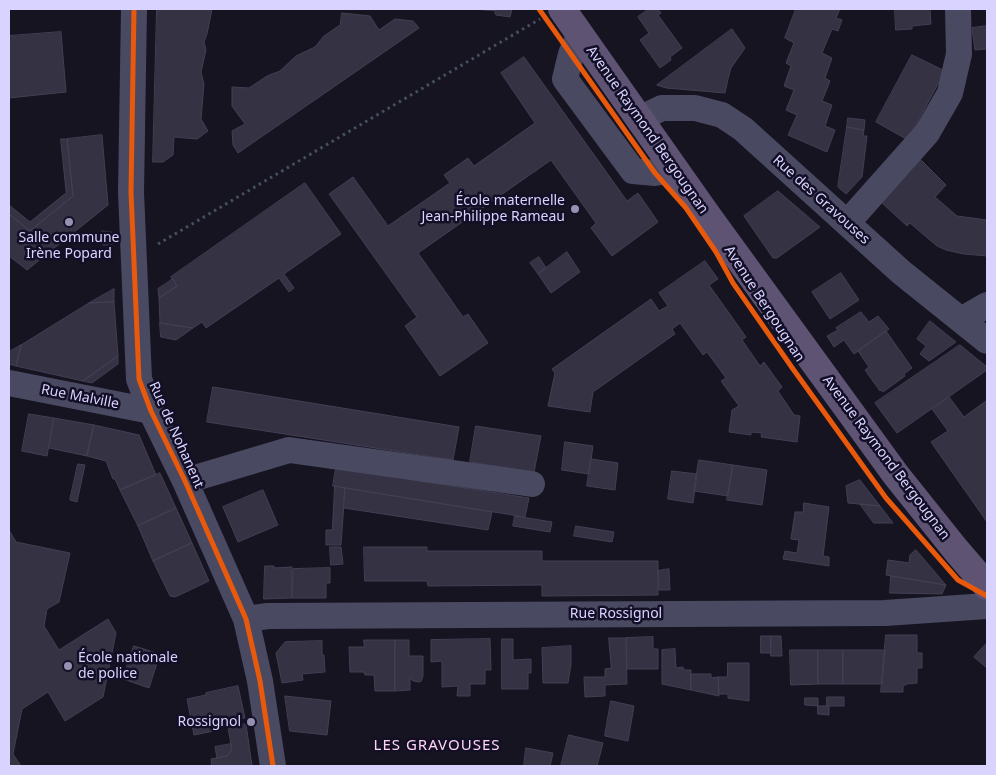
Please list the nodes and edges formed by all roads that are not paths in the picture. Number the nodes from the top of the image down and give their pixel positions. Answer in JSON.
{"nodes":[{"id":1,"x":134,"y":9,"type":"edge"},
{"id":2,"x":958,"y":9,"type":"edge"},
{"id":3,"x":553,"y":12,"type":"edge"},
{"id":4,"x":580,"y":34,"type":"junction"},
{"id":5,"x":639,"y":119,"type":"junction"},
{"id":6,"x":675,"y":170,"type":"junction"},
{"id":7,"x":847,"y":223,"type":"junction"},
{"id":8,"x":987,"y":306,"type":"edge"},
{"id":9,"x":961,"y":320,"type":"junction"},
{"id":10,"x":987,"y":341,"type":"edge"},
{"id":11,"x":9,"y":383,"type":"edge"},
{"id":12,"x":151,"y":411,"type":"junction"},
{"id":13,"x":184,"y":481,"type":"junction"},
{"id":14,"x":532,"y":484,"type":"dead end"},
{"id":15,"x":987,"y":586,"type":"edge"},
{"id":16,"x":987,"y":606,"type":"edge"},
{"id":17,"x":246,"y":619,"type":"junction"},
{"id":18,"x":273,"y":766,"type":"edge"}],
"edges":[{"from":1,"to":12,"type":"street","name":"Rue de Nohanent"},
{"from":2,"to":7,"type":"street"},
{"from":3,"to":4,"type":"main road","name":"Avenue Raymond Bergougnan"},
{"from":4,"to":5,"type":"main road","name":"Avenue Raymond Bergougnan"},
{"from":4,"to":6,"type":"street"},
{"from":5,"to":6,"type":"main road","name":"Avenue Raymond Bergougnan"},
{"from":5,"to":7,"type":"street","name":"Rue des Gravouses"},
{"from":6,"to":15,"type":"main road","name":"Avenue Raymond Bergougnan"},
{"from":7,"to":9,"type":"street","name":"Rue des Gravouses"},
{"from":8,"to":9,"type":"street"},
{"from":9,"to":10,"type":"street","name":"Rue des Gravouses"},
{"from":11,"to":12,"type":"street","name":"Rue Malville"},
{"from":12,"to":13,"type":"street","name":"Rue de Nohanent"},
{"from":13,"to":14,"type":"street","name":"Rue de Nohanent"},
{"from":13,"to":17,"type":"street","name":"Rue de Nohanent"},
{"from":16,"to":17,"type":"street","name":"Rue Rossignol"},
{"from":17,"to":18,"type":"street","name":"Rue de Nohanent"}]}
